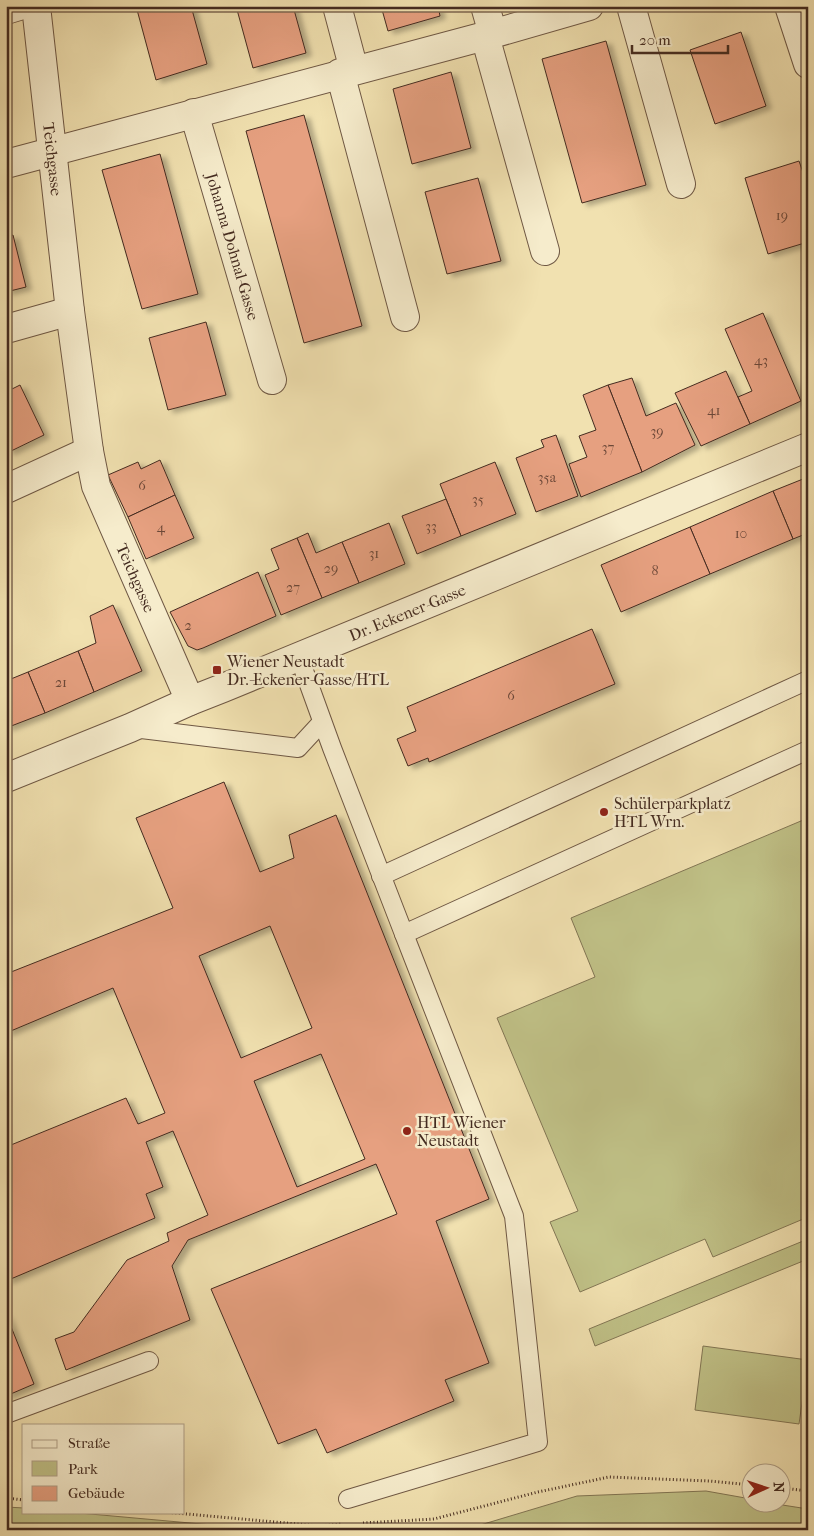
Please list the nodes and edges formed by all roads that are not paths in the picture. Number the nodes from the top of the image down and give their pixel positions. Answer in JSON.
{"nodes":[{"id":1,"x":19,"y":6,"type":"edge"},
{"id":2,"x":36,"y":6,"type":"edge"},
{"id":3,"x":337,"y":6,"type":"edge"},
{"id":4,"x":485,"y":6,"type":"edge"},
{"id":5,"x":589,"y":6,"type":"edge"},
{"id":6,"x":631,"y":6,"type":"edge"},
{"id":7,"x":789,"y":6,"type":"edge"},
{"id":8,"x":6,"y":10,"type":"edge"},
{"id":9,"x":489,"y":35,"type":"junction"},
{"id":10,"x":808,"y":64,"type":"edge"},
{"id":11,"x":347,"y":72,"type":"junction"},
{"id":12,"x":194,"y":113,"type":"junction"},
{"id":13,"x":51,"y":151,"type":"junction"},
{"id":14,"x":6,"y":164,"type":"edge"},
{"id":15,"x":681,"y":184,"type":"dead end"},
{"id":16,"x":545,"y":251,"type":"dead end"},
{"id":17,"x":70,"y":311,"type":"junction"},
{"id":18,"x":405,"y":316,"type":"dead end"},
{"id":19,"x":6,"y":329,"type":"edge"},
{"id":20,"x":272,"y":380,"type":"dead end"},
{"id":21,"x":808,"y":447,"type":"edge"},
{"id":22,"x":90,"y":451,"type":"junction"},
{"id":23,"x":6,"y":489,"type":"edge"},
{"id":24,"x":299,"y":657,"type":"junction"},
{"id":25,"x":808,"y":680,"type":"edge"},
{"id":26,"x":190,"y":700,"type":"junction"},
{"id":27,"x":322,"y":722,"type":"junction"},
{"id":28,"x":130,"y":728,"type":"junction"},
{"id":29,"x":808,"y":750,"type":"edge"},
{"id":30,"x":6,"y":778,"type":"edge"},
{"id":31,"x":381,"y":876,"type":"junction"},
{"id":32,"x":404,"y":934,"type":"junction"},
{"id":33,"x":149,"y":1361,"type":"dead end"},
{"id":34,"x":6,"y":1414,"type":"edge"},
{"id":35,"x":348,"y":1499,"type":"dead end"}],
"edges":[{"from":1,"to":8,"type":"street"},
{"from":2,"to":13,"type":"street","name":"Teichgasse"},
{"from":3,"to":11,"type":"street"},
{"from":4,"to":9,"type":"street"},
{"from":5,"to":9,"type":"street"},
{"from":6,"to":15,"type":"street"},
{"from":7,"to":10,"type":"street"},
{"from":9,"to":11,"type":"street"},
{"from":9,"to":16,"type":"street"},
{"from":11,"to":12,"type":"street"},
{"from":11,"to":18,"type":"street"},
{"from":12,"to":13,"type":"street"},
{"from":12,"to":20,"type":"street","name":"Johanna Dohnal-Gasse"},
{"from":13,"to":14,"type":"street"},
{"from":13,"to":17,"type":"street","name":"Teichgasse"},
{"from":17,"to":19,"type":"street"},
{"from":17,"to":22,"type":"street","name":"Teichgasse"},
{"from":21,"to":24,"type":"street","name":"Dr. Eckener-Gasse"},
{"from":22,"to":23,"type":"street"},
{"from":22,"to":26,"type":"street","name":"Teichgasse"},
{"from":24,"to":26,"type":"street","name":"Dr. Eckener-Gasse"},
{"from":24,"to":27,"type":"lane"},
{"from":25,"to":31,"type":"lane"},
{"from":26,"to":28,"type":"street","name":"Dr. Eckener-Gasse"},
{"from":27,"to":28,"type":"lane"},
{"from":27,"to":31,"type":"lane"},
{"from":28,"to":30,"type":"street","name":"Dr. Eckener-Gasse"},
{"from":29,"to":32,"type":"lane"},
{"from":31,"to":32,"type":"lane"},
{"from":32,"to":35,"type":"lane"},
{"from":33,"to":34,"type":"lane"}]}
